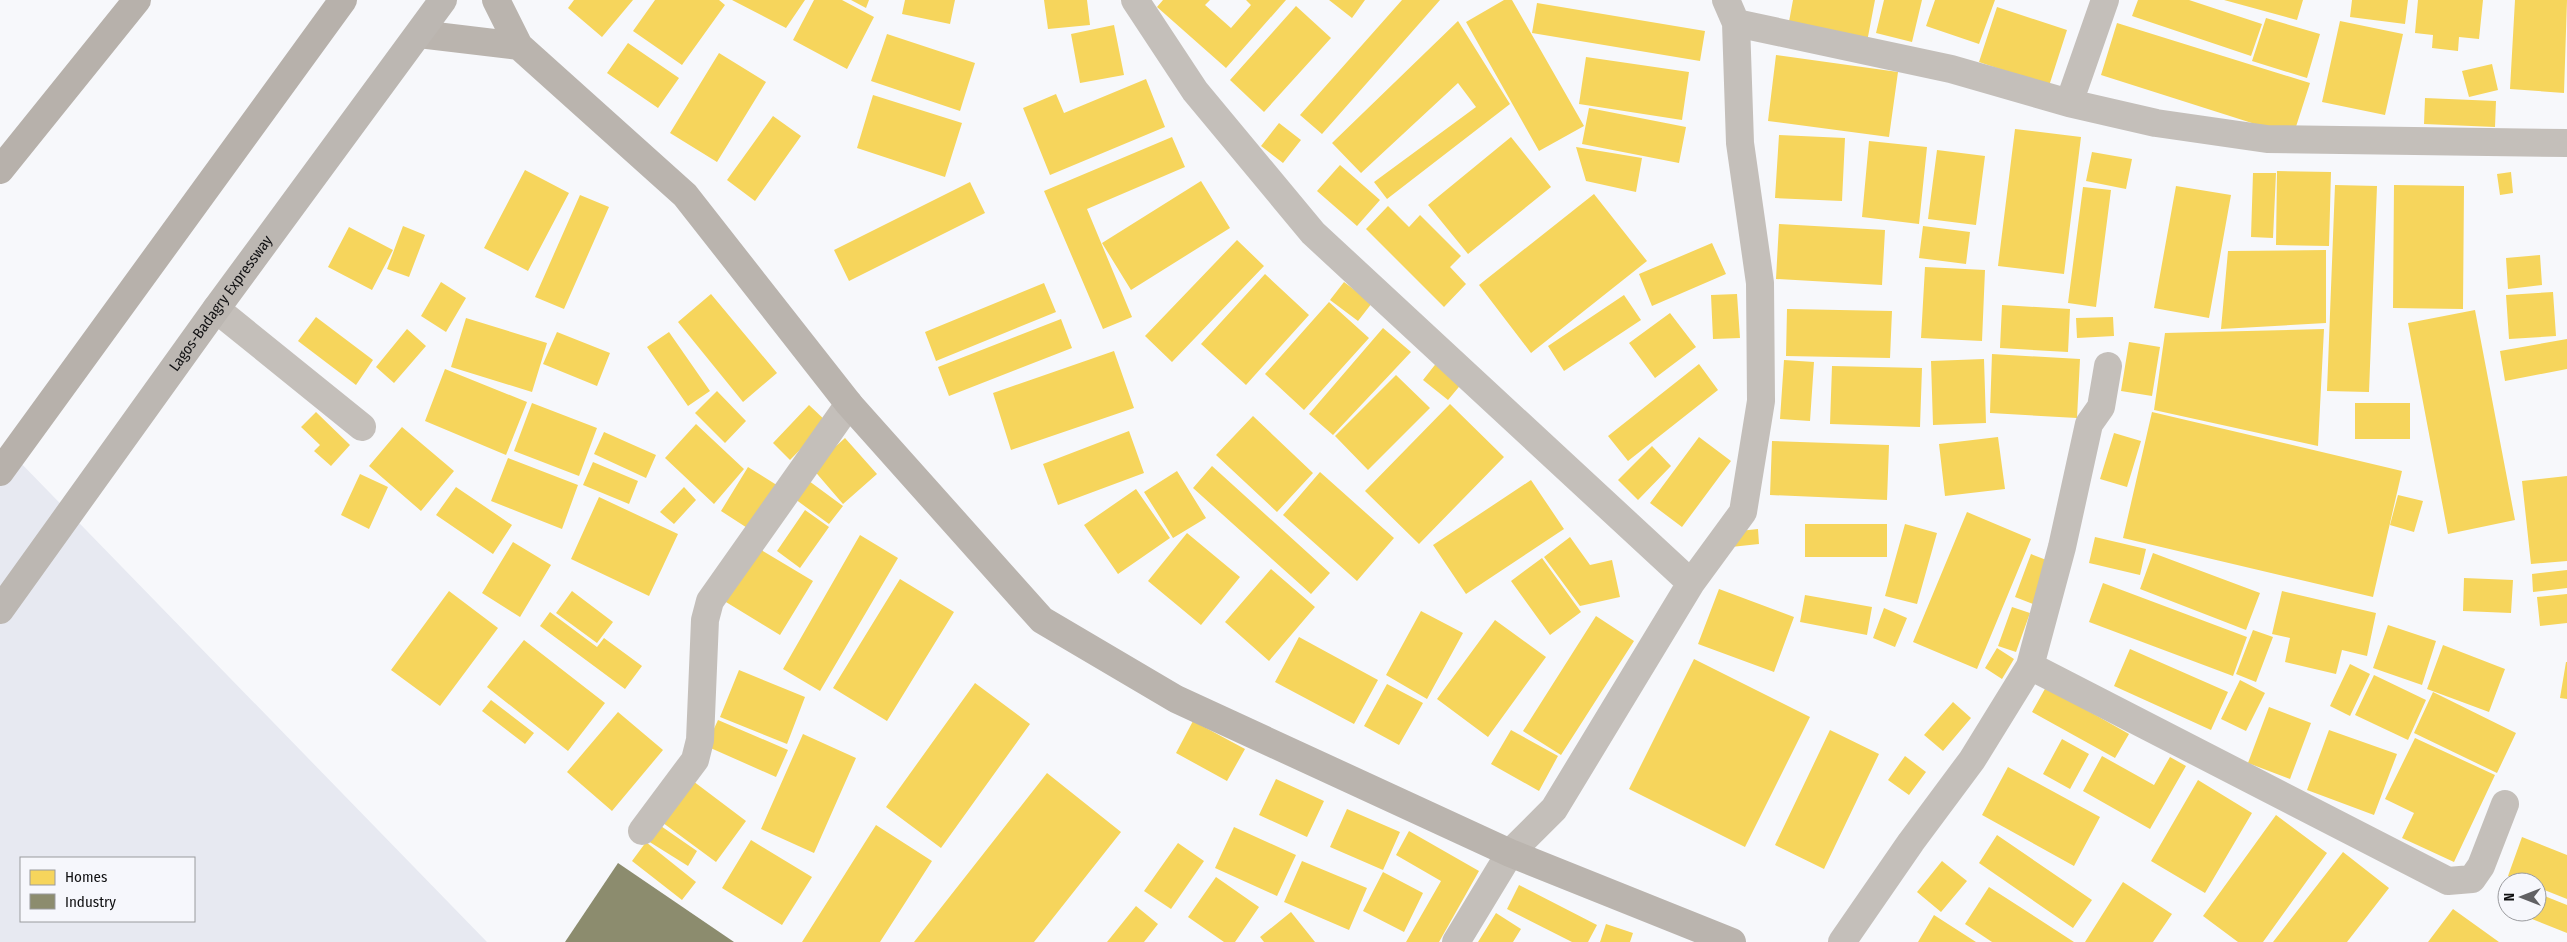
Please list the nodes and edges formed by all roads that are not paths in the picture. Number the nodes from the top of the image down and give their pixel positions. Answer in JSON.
{"nodes":[{"id":1,"x":137,"y":0,"type":"edge"},
{"id":2,"x":343,"y":0,"type":"edge"},
{"id":3,"x":443,"y":0,"type":"edge"},
{"id":4,"x":496,"y":0,"type":"edge"},
{"id":5,"x":1135,"y":0,"type":"edge"},
{"id":6,"x":2105,"y":0,"type":"edge"},
{"id":7,"x":1731,"y":11,"type":"edge"},
{"id":8,"x":418,"y":34,"type":"junction"},
{"id":9,"x":519,"y":46,"type":"junction"},
{"id":10,"x":2069,"y":103,"type":"junction"},
{"id":11,"x":2567,"y":143,"type":"edge"},
{"id":12,"x":0,"y":170,"type":"edge"},
{"id":13,"x":216,"y":309,"type":"junction"},
{"id":14,"x":2108,"y":366,"type":"dead end"},
{"id":15,"x":849,"y":404,"type":"junction"},
{"id":16,"x":362,"y":427,"type":"dead end"},
{"id":17,"x":0,"y":472,"type":"edge"},
{"id":18,"x":1691,"y":583,"type":"junction"},
{"id":19,"x":0,"y":610,"type":"edge"},
{"id":20,"x":2030,"y":666,"type":"junction"},
{"id":21,"x":2505,"y":804,"type":"dead end"},
{"id":22,"x":642,"y":830,"type":"dead end"},
{"id":23,"x":1510,"y":853,"type":"junction"},
{"id":24,"x":1456,"y":942,"type":"edge"},
{"id":25,"x":1732,"y":942,"type":"edge"},
{"id":26,"x":1842,"y":942,"type":"edge"}],
"edges":[{"from":1,"to":12,"type":"highway"},
{"from":2,"to":17,"type":"highway"},
{"from":3,"to":8,"type":"main road","name":"Lagos-Badagry Expressway"},
{"from":4,"to":9,"type":"main road"},
{"from":5,"to":18,"type":"street"},
{"from":6,"to":10,"type":"street"},
{"from":7,"to":10,"type":"street"},
{"from":7,"to":18,"type":"street"},
{"from":8,"to":9,"type":"main road"},
{"from":8,"to":13,"type":"main road","name":"Lagos-Badagry Expressway"},
{"from":9,"to":15,"type":"main road"},
{"from":10,"to":11,"type":"street"},
{"from":13,"to":16,"type":"street"},
{"from":13,"to":19,"type":"main road","name":"Lagos-Badagry Expressway"},
{"from":14,"to":20,"type":"street"},
{"from":15,"to":22,"type":"street"},
{"from":15,"to":23,"type":"main road"},
{"from":18,"to":23,"type":"street"},
{"from":20,"to":21,"type":"street"},
{"from":20,"to":26,"type":"street"},
{"from":23,"to":24,"type":"street"},
{"from":23,"to":25,"type":"main road"}]}
